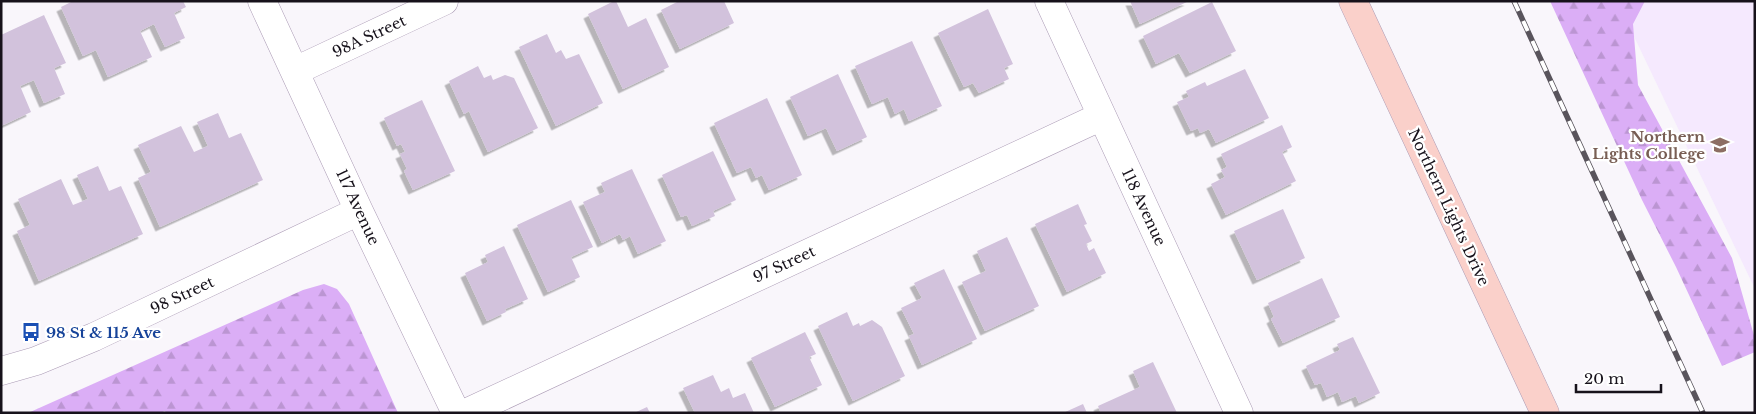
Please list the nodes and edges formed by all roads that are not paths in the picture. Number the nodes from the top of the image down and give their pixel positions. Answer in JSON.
{"nodes":[{"id":1,"x":262,"y":1,"type":"edge"},
{"id":2,"x":444,"y":1,"type":"edge"},
{"id":3,"x":1049,"y":1,"type":"edge"},
{"id":4,"x":1353,"y":1,"type":"edge"},
{"id":5,"x":295,"y":71,"type":"junction"},
{"id":6,"x":1102,"y":116,"type":"junction"},
{"id":7,"x":360,"y":211,"type":"junction"},
{"id":8,"x":1,"y":371,"type":"edge"},
{"id":9,"x":456,"y":413,"type":"edge"},
{"id":10,"x":466,"y":413,"type":"edge"},
{"id":11,"x":1239,"y":413,"type":"edge"},
{"id":12,"x":1545,"y":413,"type":"edge"}],
"edges":[{"from":1,"to":5,"type":"street","name":"117 Avenue"},
{"from":2,"to":5,"type":"street","name":"98A Street"},
{"from":3,"to":6,"type":"street","name":"118 Avenue"},
{"from":4,"to":12,"type":"main road","name":"Northern Lights Drive"},
{"from":5,"to":7,"type":"street","name":"117 Avenue"},
{"from":6,"to":10,"type":"street","name":"97 Street"},
{"from":6,"to":11,"type":"street","name":"118 Avenue"},
{"from":7,"to":8,"type":"street","name":"98 Street"},
{"from":7,"to":9,"type":"street","name":"117 Avenue"}]}
